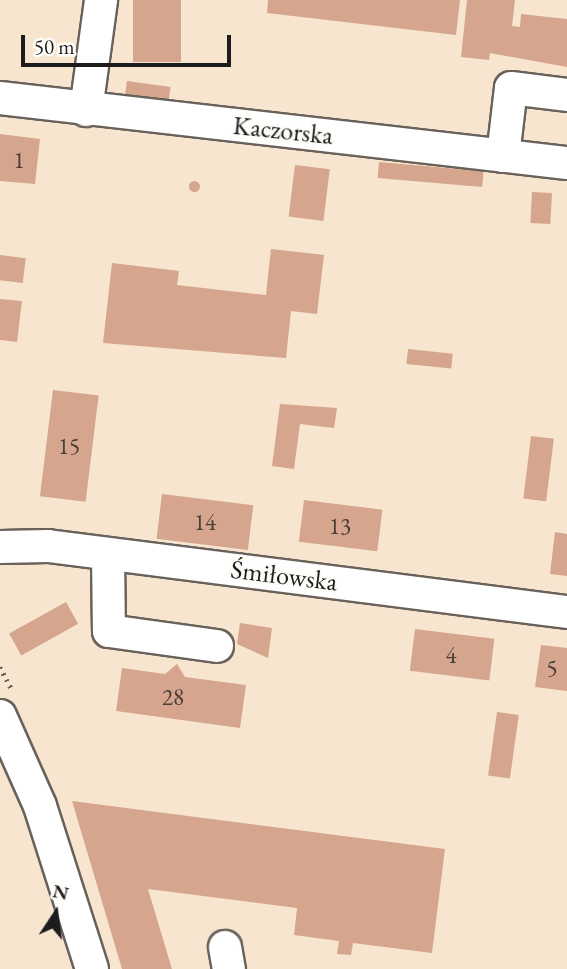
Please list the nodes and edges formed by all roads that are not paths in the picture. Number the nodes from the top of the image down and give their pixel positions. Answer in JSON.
{"nodes":[{"id":1,"x":101,"y":0,"type":"edge"},
{"id":2,"x":567,"y":95,"type":"edge"},
{"id":3,"x":0,"y":98,"type":"edge"},
{"id":4,"x":86,"y":110,"type":"junction"},
{"id":5,"x":503,"y":156,"type":"junction"},
{"id":6,"x":567,"y":163,"type":"edge"},
{"id":7,"x":0,"y":547,"type":"edge"},
{"id":8,"x":107,"y":554,"type":"junction"},
{"id":9,"x":567,"y":612,"type":"edge"},
{"id":10,"x":217,"y":646,"type":"dead end"},
{"id":11,"x":0,"y":716,"type":"edge"},
{"id":12,"x":92,"y":969,"type":"edge"}],
"edges":[{"from":1,"to":4,"type":"street"},
{"from":2,"to":5,"type":"street"},
{"from":3,"to":4,"type":"street","name":"Kaczorska"},
{"from":4,"to":5,"type":"street","name":"Kaczorska"},
{"from":5,"to":6,"type":"street","name":"Kaczorska"},
{"from":7,"to":8,"type":"street","name":"Śmiłowska"},
{"from":8,"to":9,"type":"street","name":"Śmiłowska"},
{"from":8,"to":10,"type":"street"},
{"from":11,"to":12,"type":"street"}]}
